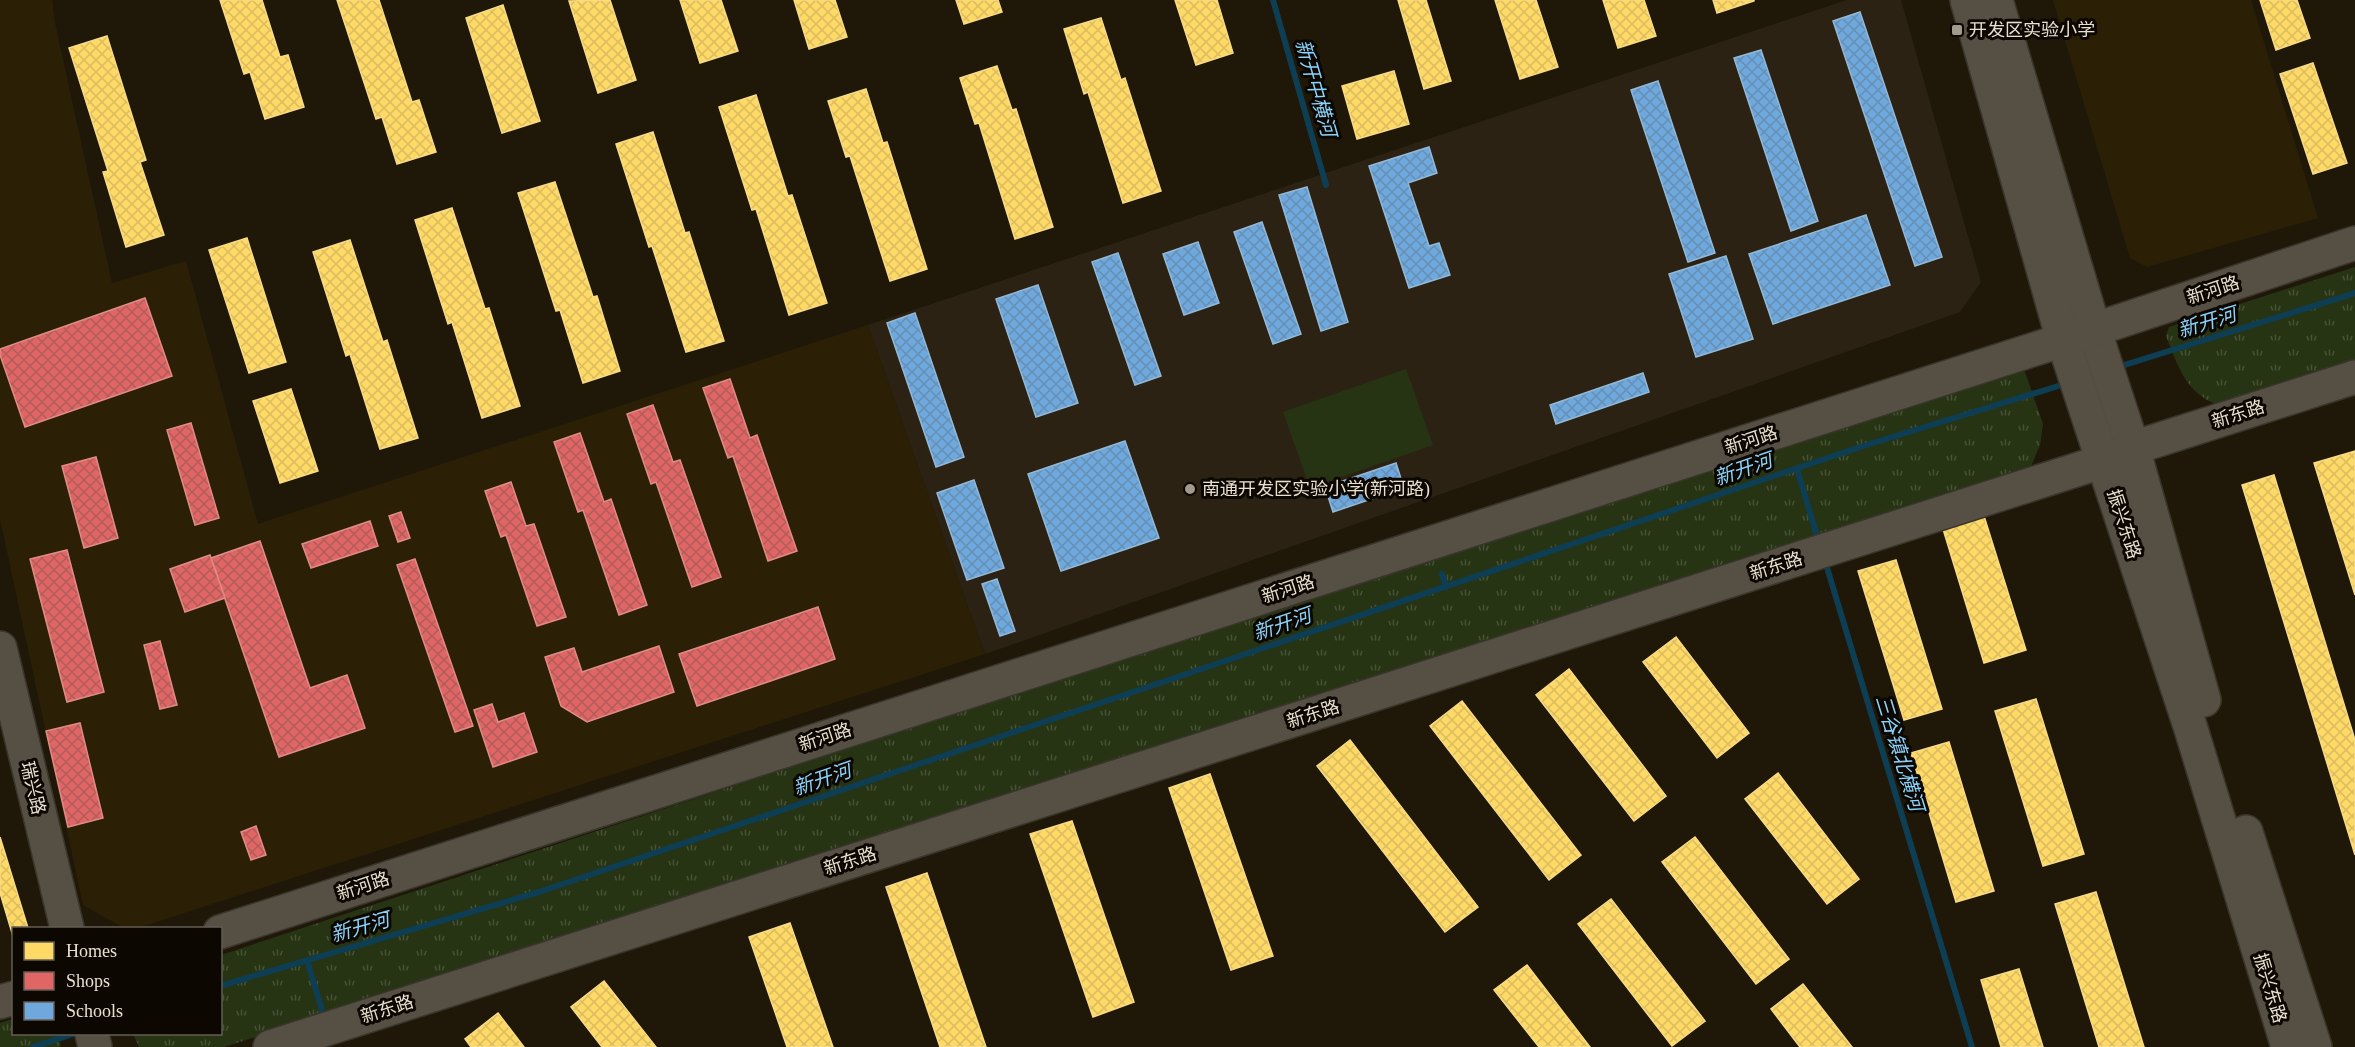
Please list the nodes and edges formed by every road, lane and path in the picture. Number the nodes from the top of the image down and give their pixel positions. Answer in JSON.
{"nodes":[{"id":1,"x":1967,"y":0,"type":"edge"},
{"id":2,"x":1996,"y":0,"type":"edge"},
{"id":3,"x":2355,"y":243,"type":"edge"},
{"id":4,"x":2097,"y":340,"type":"junction"},
{"id":5,"x":2072,"y":367,"type":"junction"},
{"id":6,"x":2355,"y":377,"type":"edge"},
{"id":7,"x":2133,"y":448,"type":"junction"},
{"id":8,"x":2104,"y":461,"type":"junction"},
{"id":9,"x":0,"y":648,"type":"edge"},
{"id":10,"x":67,"y":927,"type":"edge"},
{"id":11,"x":222,"y":931,"type":"edge"},
{"id":12,"x":270,"y":1047,"type":"edge"},
{"id":13,"x":2288,"y":1047,"type":"edge"},
{"id":14,"x":2315,"y":1047,"type":"edge"}],
"edges":[{"from":1,"to":5,"type":"street","name":"振兴东路"},
{"from":2,"to":4,"type":"street","name":"振兴东路"},
{"from":3,"to":4,"type":"street","name":"新河路"},
{"from":4,"to":5,"type":"street","name":"新河路"},
{"from":4,"to":7,"type":"street","name":"振兴东路"},
{"from":5,"to":8,"type":"street","name":"振兴东路"},
{"from":5,"to":11,"type":"street","name":"新河路"},
{"from":6,"to":7,"type":"street","name":"新东路"},
{"from":7,"to":8,"type":"street","name":"新东路"},
{"from":7,"to":14,"type":"street","name":"振兴东路"},
{"from":8,"to":12,"type":"street","name":"新东路"},
{"from":8,"to":13,"type":"street","name":"振兴东路"},
{"from":9,"to":10,"type":"street","name":"瑞兴路"}]}
